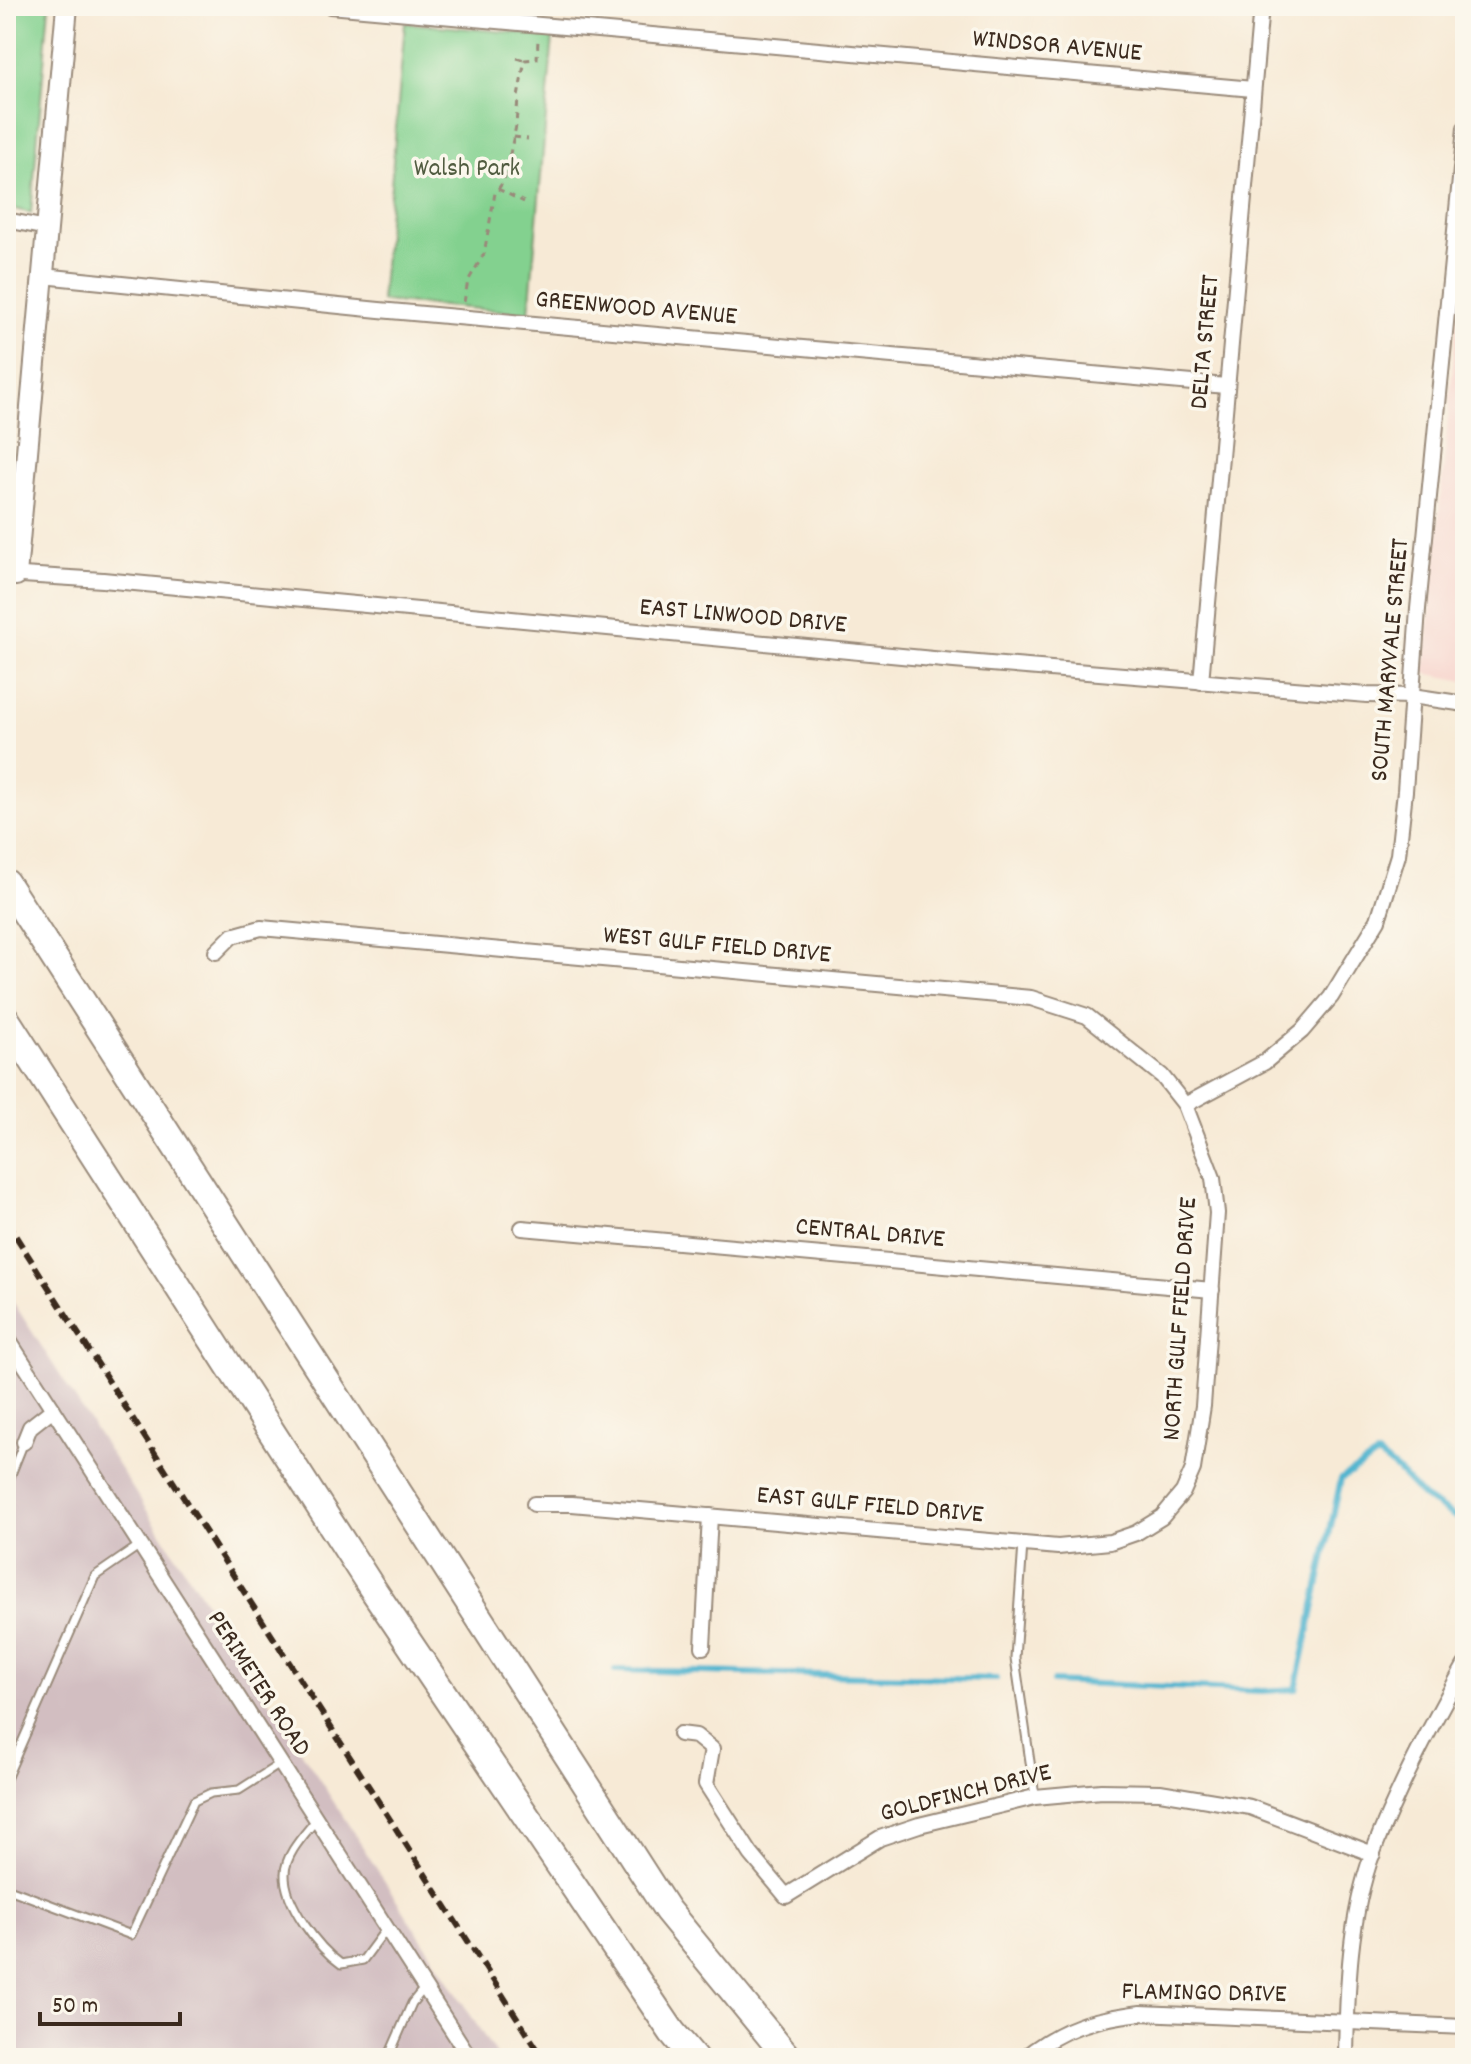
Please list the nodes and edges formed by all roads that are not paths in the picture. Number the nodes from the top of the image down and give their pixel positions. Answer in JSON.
{"nodes":[{"id":1,"x":67,"y":6,"type":"edge"},
{"id":2,"x":330,"y":6,"type":"edge"},
{"id":3,"x":1261,"y":6,"type":"edge"},
{"id":4,"x":1253,"y":89,"type":"junction"},
{"id":5,"x":1465,"y":128,"type":"edge"},
{"id":6,"x":6,"y":220,"type":"edge"},
{"id":7,"x":47,"y":228,"type":"junction"},
{"id":8,"x":43,"y":276,"type":"junction"},
{"id":9,"x":1458,"y":288,"type":"edge"},
{"id":10,"x":1226,"y":386,"type":"junction"},
{"id":11,"x":11,"y":575,"type":"edge"},
{"id":12,"x":1201,"y":682,"type":"junction"},
{"id":13,"x":1412,"y":696,"type":"junction"},
{"id":14,"x":1465,"y":704,"type":"edge"},
{"id":15,"x":6,"y":883,"type":"edge"},
{"id":16,"x":216,"y":952,"type":"dead end"},
{"id":17,"x":6,"y":1019,"type":"edge"},
{"id":18,"x":1185,"y":1105,"type":"junction"},
{"id":19,"x":522,"y":1228,"type":"dead end"},
{"id":20,"x":1212,"y":1290,"type":"junction"},
{"id":21,"x":6,"y":1336,"type":"edge"},
{"id":22,"x":53,"y":1409,"type":"junction"},
{"id":23,"x":24,"y":1442,"type":"joint"},
{"id":24,"x":6,"y":1487,"type":"edge"},
{"id":25,"x":1183,"y":1492,"type":"joint"},
{"id":26,"x":534,"y":1504,"type":"dead end"},
{"id":27,"x":710,"y":1516,"type":"junction"},
{"id":28,"x":1023,"y":1544,"type":"junction"},
{"id":29,"x":140,"y":1545,"type":"junction"},
{"id":30,"x":703,"y":1647,"type":"dead end"},
{"id":31,"x":1465,"y":1665,"type":"edge"},
{"id":32,"x":680,"y":1734,"type":"dead end"},
{"id":33,"x":281,"y":1764,"type":"junction"},
{"id":34,"x":6,"y":1779,"type":"edge"},
{"id":35,"x":1035,"y":1797,"type":"junction"},
{"id":36,"x":316,"y":1820,"type":"junction"},
{"id":37,"x":1373,"y":1854,"type":"junction"},
{"id":38,"x":6,"y":1888,"type":"edge"},
{"id":39,"x":386,"y":1929,"type":"junction"},
{"id":40,"x":425,"y":1987,"type":"junction"},
{"id":41,"x":1346,"y":2022,"type":"junction"},
{"id":42,"x":1465,"y":2027,"type":"edge"},
{"id":43,"x":672,"y":2032,"type":"junction"},
{"id":44,"x":388,"y":2058,"type":"edge"},
{"id":45,"x":470,"y":2058,"type":"edge"},
{"id":46,"x":685,"y":2058,"type":"edge"},
{"id":47,"x":694,"y":2058,"type":"edge"},
{"id":48,"x":788,"y":2058,"type":"edge"},
{"id":49,"x":1024,"y":2058,"type":"edge"},
{"id":50,"x":1346,"y":2058,"type":"edge"}],
"edges":[{"from":1,"to":7,"type":"street"},
{"from":2,"to":4,"type":"street","name":"WINDSOR AVENUE"},
{"from":3,"to":4,"type":"street","name":"DELTA STREET"},
{"from":4,"to":10,"type":"street","name":"DELTA STREET"},
{"from":5,"to":9,"type":"street","name":"SOUTH MARYVALE STREET"},
{"from":6,"to":7,"type":"street"},
{"from":7,"to":8,"type":"street"},
{"from":8,"to":10,"type":"street","name":"GREENWOOD AVENUE"},
{"from":8,"to":11,"type":"street"},
{"from":9,"to":13,"type":"street","name":"SOUTH MARYVALE STREET"},
{"from":10,"to":12,"type":"street","name":"DELTA STREET"},
{"from":11,"to":12,"type":"street","name":"EAST LINWOOD DRIVE"},
{"from":12,"to":13,"type":"street","name":"EAST LINWOOD DRIVE"},
{"from":13,"to":14,"type":"street","name":"EAST LINWOOD DRIVE"},
{"from":13,"to":18,"type":"street","name":"SOUTH MARYVALE STREET"},
{"from":15,"to":48,"type":"highway"},
{"from":16,"to":18,"type":"street","name":"WEST GULF FIELD DRIVE"},
{"from":17,"to":43,"type":"highway"},
{"from":18,"to":20,"type":"street","name":"NORTH GULF FIELD DRIVE"},
{"from":19,"to":20,"type":"street","name":"CENTRAL DRIVE"},
{"from":20,"to":25,"type":"street","name":"NORTH GULF FIELD DRIVE"},
{"from":21,"to":22,"type":"street","name":"PERIMETER ROAD"},
{"from":22,"to":23,"type":"street"},
{"from":22,"to":29,"type":"street","name":"PERIMETER ROAD"},
{"from":23,"to":24,"type":"lane"},
{"from":25,"to":28,"type":"street","name":"EAST GULF FIELD DRIVE"},
{"from":26,"to":27,"type":"street","name":"EAST GULF FIELD DRIVE"},
{"from":27,"to":28,"type":"street","name":"EAST GULF FIELD DRIVE"},
{"from":27,"to":30,"type":"street"},
{"from":28,"to":35,"type":"lane"},
{"from":29,"to":33,"type":"street","name":"PERIMETER ROAD"},
{"from":29,"to":34,"type":"lane"},
{"from":31,"to":37,"type":"street"},
{"from":32,"to":35,"type":"street","name":"GOLDFINCH DRIVE"},
{"from":33,"to":36,"type":"street","name":"PERIMETER ROAD"},
{"from":33,"to":38,"type":"lane"},
{"from":35,"to":37,"type":"street","name":"GOLDFINCH DRIVE"},
{"from":36,"to":39,"type":"street","name":"PERIMETER ROAD"},
{"from":36,"to":39,"type":"lane"},
{"from":37,"to":41,"type":"street"},
{"from":39,"to":40,"type":"street","name":"PERIMETER ROAD"},
{"from":40,"to":44,"type":"lane"},
{"from":40,"to":45,"type":"street","name":"PERIMETER ROAD"},
{"from":41,"to":42,"type":"street","name":"FLAMINGO DRIVE"},
{"from":41,"to":49,"type":"street","name":"FLAMINGO DRIVE"},
{"from":41,"to":50,"type":"street"},
{"from":43,"to":46,"type":"highway"},
{"from":43,"to":47,"type":"highway"}]}
